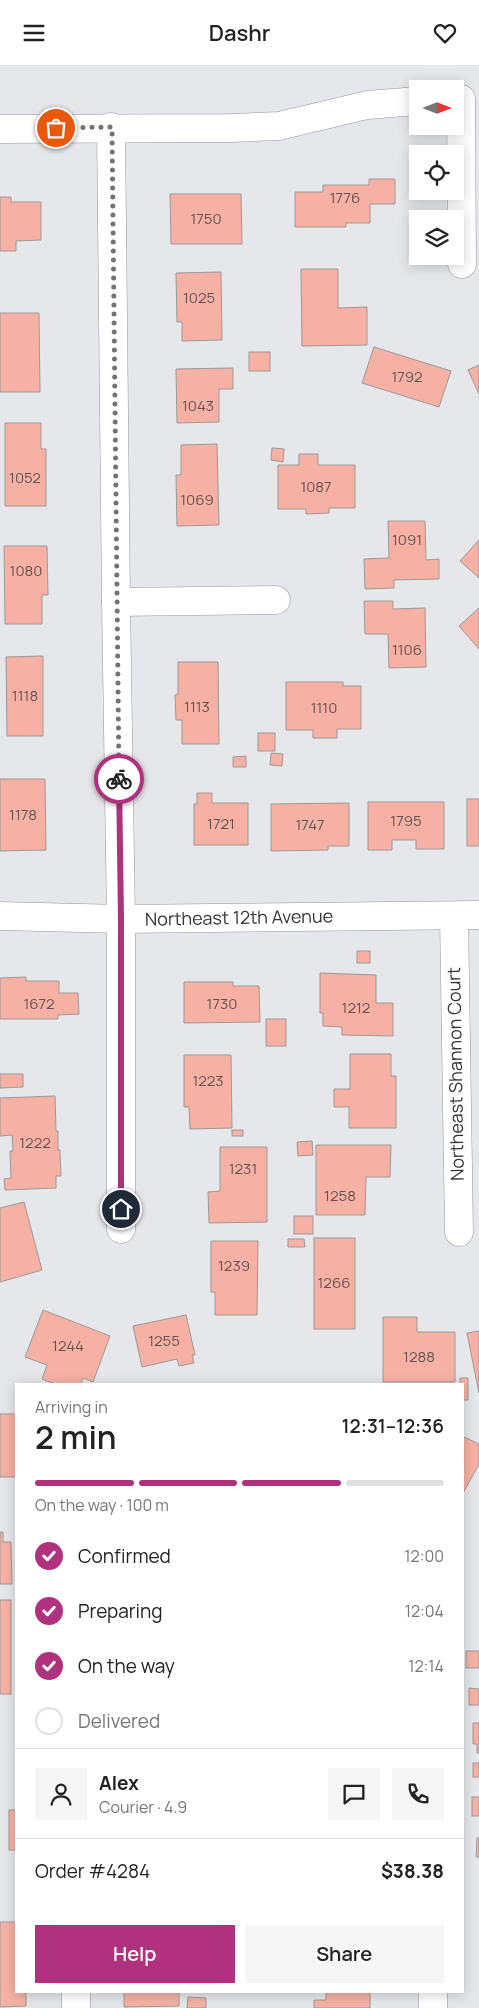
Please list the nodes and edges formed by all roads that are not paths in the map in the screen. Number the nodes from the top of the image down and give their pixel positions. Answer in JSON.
{"nodes":[{"id":1,"x":465,"y":100,"type":"edge"},
{"id":2,"x":409,"y":102,"type":"edge"},
{"id":3,"x":112,"y":127,"type":"junction"},
{"id":4,"x":0,"y":129,"type":"edge"},
{"id":5,"x":463,"y":210,"type":"edge"},
{"id":6,"x":276,"y":600,"type":"dead end"},
{"id":7,"x":116,"y":602,"type":"junction"},
{"id":8,"x":466,"y":915,"type":"edge"},
{"id":9,"x":0,"y":916,"type":"edge"},
{"id":10,"x":121,"y":919,"type":"junction"},
{"id":11,"x":121,"y":1229,"type":"dead end"},
{"id":12,"x":459,"y":1232,"type":"dead end"},
{"id":13,"x":76,"y":1993,"type":"edge"},
{"id":14,"x":433,"y":1993,"type":"edge"},
{"id":15,"x":76,"y":2008,"type":"edge"},
{"id":16,"x":433,"y":2008,"type":"edge"}],
"edges":[{"from":1,"to":5,"type":"street"},
{"from":2,"to":3,"type":"street"},
{"from":3,"to":4,"type":"street"},
{"from":3,"to":7,"type":"street"},
{"from":6,"to":7,"type":"street"},
{"from":7,"to":10,"type":"street"},
{"from":8,"to":10,"type":"street","name":"Northeast 12th Avenue"},
{"from":8,"to":12,"type":"street","name":"Northeast Shannon Court"},
{"from":9,"to":10,"type":"street","name":"Northeast 12th Avenue"},
{"from":10,"to":11,"type":"street"},
{"from":13,"to":15,"type":"street"},
{"from":14,"to":16,"type":"street"}]}
